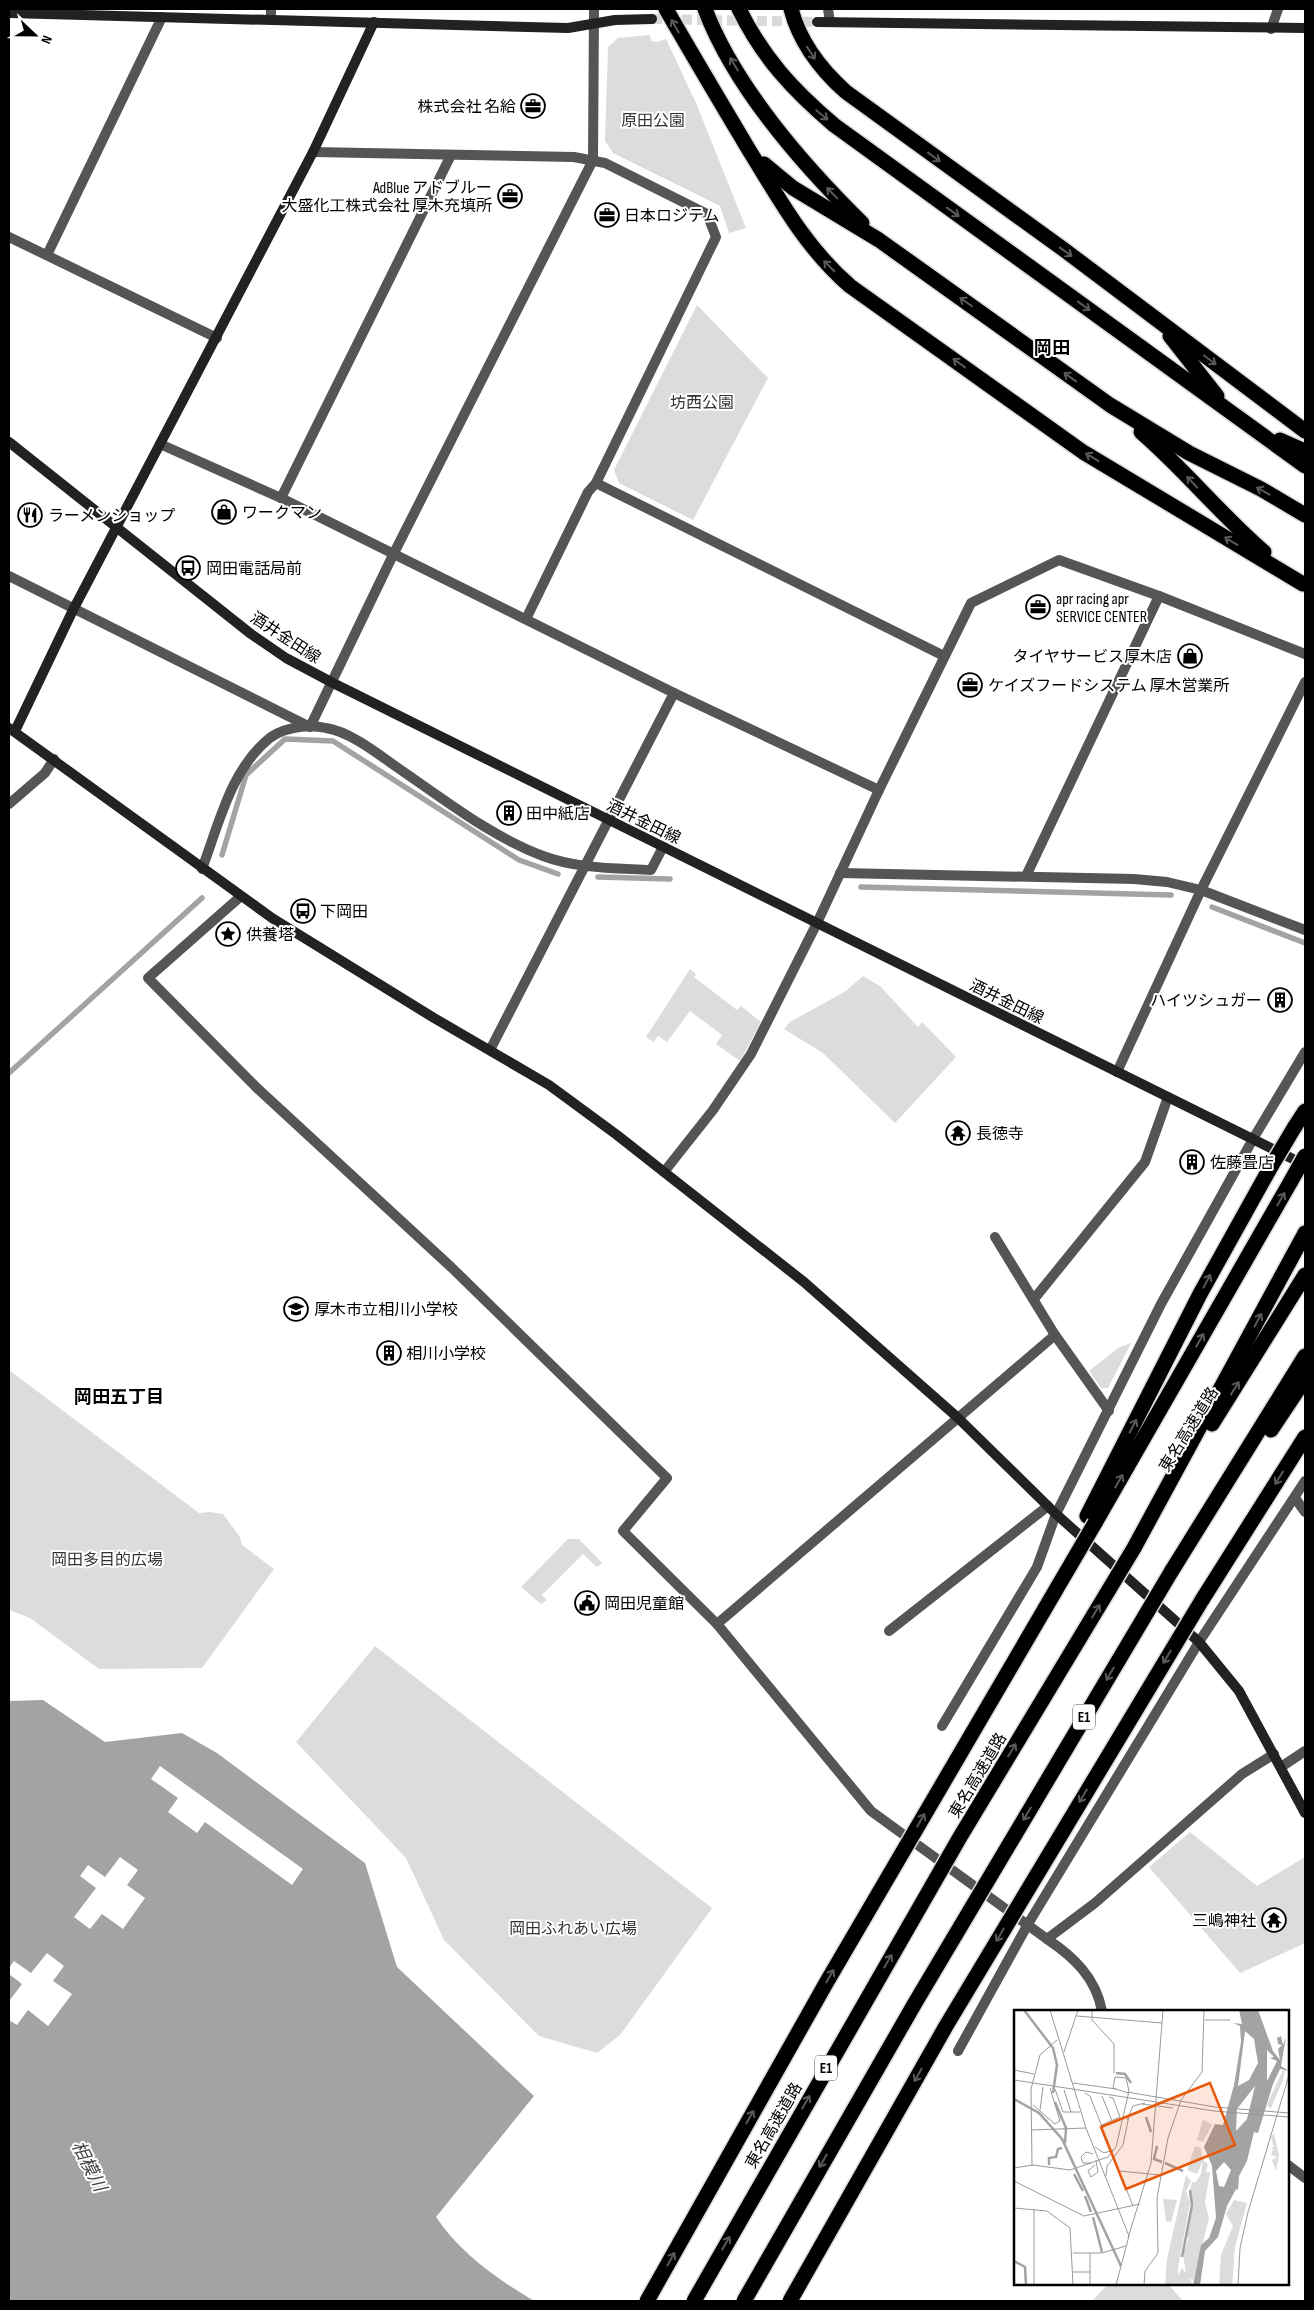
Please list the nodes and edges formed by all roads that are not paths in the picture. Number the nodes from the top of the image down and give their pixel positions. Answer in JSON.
{"nodes":[{"id":1,"x":594,"y":9,"type":"edge"},
{"id":2,"x":666,"y":9,"type":"edge"},
{"id":3,"x":705,"y":9,"type":"edge"},
{"id":4,"x":738,"y":9,"type":"edge"},
{"id":5,"x":792,"y":9,"type":"edge"},
{"id":6,"x":828,"y":9,"type":"edge"},
{"id":7,"x":1278,"y":9,"type":"edge"},
{"id":8,"x":9,"y":13,"type":"edge"},
{"id":9,"x":270,"y":14,"type":"edge"},
{"id":10,"x":162,"y":17,"type":"junction"},
{"id":11,"x":652,"y":19,"type":"tunnel mouth"},
{"id":12,"x":374,"y":22,"type":"junction"},
{"id":13,"x":817,"y":22,"type":"tunnel mouth"},
{"id":14,"x":830,"y":22,"type":"junction"},
{"id":15,"x":594,"y":23,"type":"junction"},
{"id":16,"x":1305,"y":28,"type":"edge"},
{"id":17,"x":1271,"y":29,"type":"junction"},
{"id":18,"x":745,"y":143,"type":"junction"},
{"id":19,"x":313,"y":152,"type":"junction"},
{"id":20,"x":451,"y":155,"type":"junction"},
{"id":21,"x":593,"y":160,"type":"junction"},
{"id":22,"x":9,"y":237,"type":"edge"},
{"id":23,"x":879,"y":240,"type":"junction"},
{"id":24,"x":47,"y":255,"type":"junction"},
{"id":25,"x":1157,"y":320,"type":"junction"},
{"id":26,"x":217,"y":338,"type":"junction"},
{"id":27,"x":1110,"y":405,"type":"junction"},
{"id":28,"x":1229,"y":411,"type":"junction"},
{"id":29,"x":1255,"y":429,"type":"junction"},
{"id":30,"x":1305,"y":431,"type":"edge"},
{"id":31,"x":9,"y":442,"type":"edge"},
{"id":32,"x":160,"y":444,"type":"junction"},
{"id":33,"x":1305,"y":451,"type":"edge"},
{"id":34,"x":1305,"y":466,"type":"edge"},
{"id":35,"x":596,"y":483,"type":"junction"},
{"id":36,"x":281,"y":498,"type":"junction"},
{"id":37,"x":1305,"y":515,"type":"edge"},
{"id":38,"x":118,"y":528,"type":"junction"},
{"id":39,"x":393,"y":555,"type":"junction"},
{"id":40,"x":9,"y":576,"type":"edge"},
{"id":41,"x":1304,"y":585,"type":"edge"},
{"id":42,"x":1159,"y":596,"type":"junction"},
{"id":43,"x":73,"y":610,"type":"junction"},
{"id":44,"x":526,"y":620,"type":"junction"},
{"id":45,"x":1305,"y":654,"type":"edge"},
{"id":46,"x":944,"y":656,"type":"junction"},
{"id":47,"x":1305,"y":682,"type":"edge"},
{"id":48,"x":333,"y":683,"type":"junction"},
{"id":49,"x":674,"y":693,"type":"junction"},
{"id":50,"x":310,"y":727,"type":"junction"},
{"id":51,"x":12,"y":729,"type":"edge"},
{"id":52,"x":54,"y":759,"type":"junction"},
{"id":53,"x":879,"y":790,"type":"junction"},
{"id":54,"x":9,"y":804,"type":"edge"},
{"id":55,"x":609,"y":821,"type":"junction"},
{"id":56,"x":663,"y":847,"type":"junction"},
{"id":57,"x":584,"y":867,"type":"junction"},
{"id":58,"x":205,"y":871,"type":"junction"},
{"id":59,"x":840,"y":873,"type":"junction"},
{"id":60,"x":1026,"y":876,"type":"junction"},
{"id":61,"x":1201,"y":890,"type":"junction"},
{"id":62,"x":240,"y":897,"type":"junction"},
{"id":63,"x":817,"y":923,"type":"junction"},
{"id":64,"x":1305,"y":930,"type":"edge"},
{"id":65,"x":490,"y":1050,"type":"junction"},
{"id":66,"x":1305,"y":1052,"type":"edge"},
{"id":67,"x":1117,"y":1072,"type":"junction"},
{"id":68,"x":1168,"y":1097,"type":"junction"},
{"id":69,"x":1305,"y":1111,"type":"edge"},
{"id":70,"x":1253,"y":1138,"type":"junction"},
{"id":71,"x":1305,"y":1156,"type":"edge"},
{"id":72,"x":1305,"y":1164,"type":"edge"},
{"id":73,"x":664,"y":1172,"type":"junction"},
{"id":74,"x":1305,"y":1233,"type":"edge"},
{"id":75,"x":995,"y":1237,"type":"dead end"},
{"id":76,"x":1305,"y":1276,"type":"edge"},
{"id":77,"x":1034,"y":1299,"type":"junction"},
{"id":78,"x":1055,"y":1335,"type":"junction"},
{"id":79,"x":1305,"y":1356,"type":"edge"},
{"id":80,"x":1305,"y":1379,"type":"edge"},
{"id":81,"x":1109,"y":1411,"type":"junction"},
{"id":82,"x":956,"y":1417,"type":"junction"},
{"id":83,"x":1305,"y":1437,"type":"edge"},
{"id":84,"x":1305,"y":1481,"type":"edge"},
{"id":85,"x":1295,"y":1498,"type":"junction"},
{"id":86,"x":1048,"y":1506,"type":"junction"},
{"id":87,"x":1305,"y":1512,"type":"edge"},
{"id":88,"x":1056,"y":1514,"type":"junction"},
{"id":89,"x":1091,"y":1519,"type":"junction"},
{"id":90,"x":1134,"y":1548,"type":"junction"},
{"id":91,"x":1171,"y":1572,"type":"junction"},
{"id":92,"x":717,"y":1624,"type":"junction"},
{"id":93,"x":889,"y":1631,"type":"dead end"},
{"id":94,"x":1199,"y":1642,"type":"junction"},
{"id":95,"x":942,"y":1726,"type":"dead end"},
{"id":96,"x":1305,"y":1751,"type":"edge"},
{"id":97,"x":1274,"y":1754,"type":"junction"},
{"id":98,"x":1281,"y":1767,"type":"junction"},
{"id":99,"x":1305,"y":1813,"type":"edge"},
{"id":100,"x":1028,"y":1924,"type":"junction"},
{"id":101,"x":1047,"y":1939,"type":"junction"},
{"id":102,"x":1102,"y":2010,"type":"edge"},
{"id":103,"x":958,"y":2051,"type":"dead end"},
{"id":104,"x":1289,"y":2166,"type":"edge"},
{"id":105,"x":1305,"y":2178,"type":"edge"},
{"id":106,"x":647,"y":2301,"type":"edge"},
{"id":107,"x":694,"y":2301,"type":"edge"},
{"id":108,"x":744,"y":2301,"type":"edge"},
{"id":109,"x":790,"y":2301,"type":"edge"}],
"edges":[{"from":1,"to":15,"type":"street"},
{"from":18,"to":2,"type":"highway","one_way":true},
{"from":23,"to":3,"type":"highway","one_way":true},
{"from":4,"to":28,"type":"highway","one_way":true},
{"from":5,"to":25,"type":"highway","one_way":true},
{"from":6,"to":14,"type":"street"},
{"from":7,"to":17,"type":"street"},
{"from":8,"to":10,"type":"street"},
{"from":9,"to":10,"type":"street"},
{"from":9,"to":12,"type":"street"},
{"from":10,"to":24,"type":"street"},
{"from":11,"to":15,"type":"street"},
{"from":12,"to":15,"type":"street"},
{"from":12,"to":19,"type":"street"},
{"from":13,"to":14,"type":"street"},
{"from":14,"to":17,"type":"street"},
{"from":15,"to":21,"type":"street"},
{"from":16,"to":17,"type":"street"},
{"from":18,"to":23,"type":"highway"},
{"from":41,"to":18,"type":"highway","one_way":true},
{"from":19,"to":20,"type":"street"},
{"from":19,"to":26,"type":"street"},
{"from":20,"to":21,"type":"street"},
{"from":20,"to":36,"type":"street"},
{"from":21,"to":35,"type":"street"},
{"from":21,"to":39,"type":"street"},
{"from":22,"to":24,"type":"street"},
{"from":27,"to":23,"type":"highway","one_way":true},
{"from":24,"to":26,"type":"street"},
{"from":25,"to":28,"type":"highway"},
{"from":25,"to":30,"type":"highway","one_way":true},
{"from":26,"to":32,"type":"street"},
{"from":37,"to":27,"type":"highway","one_way":true},
{"from":41,"to":27,"type":"highway","one_way":true},
{"from":28,"to":29,"type":"highway"},
{"from":29,"to":33,"type":"highway"},
{"from":29,"to":34,"type":"highway"},
{"from":31,"to":38,"type":"street","name":"酒井金田線"},
{"from":32,"to":36,"type":"street"},
{"from":32,"to":38,"type":"street"},
{"from":35,"to":44,"type":"street"},
{"from":35,"to":46,"type":"street"},
{"from":36,"to":39,"type":"street"},
{"from":38,"to":43,"type":"street"},
{"from":38,"to":48,"type":"street","name":"酒井金田線"},
{"from":39,"to":44,"type":"street"},
{"from":39,"to":48,"type":"street"},
{"from":40,"to":43,"type":"street"},
{"from":42,"to":45,"type":"street"},
{"from":42,"to":46,"type":"street"},
{"from":42,"to":60,"type":"street"},
{"from":43,"to":50,"type":"street"},
{"from":43,"to":51,"type":"street"},
{"from":44,"to":49,"type":"street"},
{"from":46,"to":53,"type":"street"},
{"from":47,"to":61,"type":"street"},
{"from":48,"to":50,"type":"street"},
{"from":48,"to":55,"type":"street","name":"酒井金田線"},
{"from":49,"to":53,"type":"street"},
{"from":49,"to":55,"type":"street"},
{"from":50,"to":57,"type":"street"},
{"from":50,"to":58,"type":"street"},
{"from":51,"to":52,"type":"street"},
{"from":52,"to":54,"type":"street"},
{"from":52,"to":58,"type":"street"},
{"from":53,"to":59,"type":"street"},
{"from":55,"to":56,"type":"street","name":"酒井金田線"},
{"from":55,"to":57,"type":"street"},
{"from":56,"to":57,"type":"street"},
{"from":56,"to":63,"type":"street","name":"酒井金田線"},
{"from":57,"to":65,"type":"street"},
{"from":58,"to":62,"type":"street"},
{"from":59,"to":60,"type":"street"},
{"from":59,"to":63,"type":"street"},
{"from":60,"to":61,"type":"street"},
{"from":61,"to":64,"type":"street"},
{"from":61,"to":67,"type":"street"},
{"from":62,"to":65,"type":"street"},
{"from":62,"to":92,"type":"street"},
{"from":63,"to":67,"type":"street","name":"酒井金田線"},
{"from":63,"to":73,"type":"street"},
{"from":65,"to":73,"type":"street"},
{"from":66,"to":70,"type":"street"},
{"from":67,"to":68,"type":"street","name":"酒井金田線"},
{"from":68,"to":70,"type":"street","name":"酒井金田線"},
{"from":68,"to":77,"type":"street"},
{"from":89,"to":69,"type":"highway","one_way":true,"bridge":true},
{"from":70,"to":72,"type":"street","name":"酒井金田線"},
{"from":70,"to":81,"type":"street"},
{"from":89,"to":71,"type":"highway","one_way":true,"bridge":true},
{"from":73,"to":82,"type":"street"},
{"from":90,"to":74,"type":"highway","one_way":true},
{"from":75,"to":77,"type":"street"},
{"from":90,"to":76,"type":"highway","name":"東名高速道路","number":"E1","one_way":true},
{"from":77,"to":78,"type":"street"},
{"from":78,"to":81,"type":"street"},
{"from":78,"to":82,"type":"street"},
{"from":79,"to":91,"type":"highway","number":"E1"},
{"from":80,"to":91,"type":"highway"},
{"from":81,"to":88,"type":"street"},
{"from":82,"to":86,"type":"street"},
{"from":82,"to":92,"type":"street"},
{"from":83,"to":109,"type":"highway","one_way":true,"bridge":true},
{"from":84,"to":85,"type":"street"},
{"from":85,"to":87,"type":"street"},
{"from":85,"to":94,"type":"street"},
{"from":86,"to":88,"type":"street"},
{"from":86,"to":93,"type":"street"},
{"from":88,"to":94,"type":"street"},
{"from":88,"to":95,"type":"street"},
{"from":106,"to":89,"type":"highway","one_way":true,"bridge":true},
{"from":107,"to":90,"type":"highway","name":"東名高速道路","number":"E1","one_way":true,"bridge":true},
{"from":91,"to":108,"type":"highway","number":"E1","one_way":true,"bridge":true},
{"from":92,"to":100,"type":"street"},
{"from":94,"to":97,"type":"street"},
{"from":94,"to":100,"type":"street"},
{"from":96,"to":98,"type":"street"},
{"from":97,"to":98,"type":"street"},
{"from":97,"to":101,"type":"street"},
{"from":98,"to":99,"type":"street"},
{"from":100,"to":101,"type":"street"},
{"from":100,"to":103,"type":"street"},
{"from":101,"to":102,"type":"street"},
{"from":104,"to":105,"type":"street"}]}
